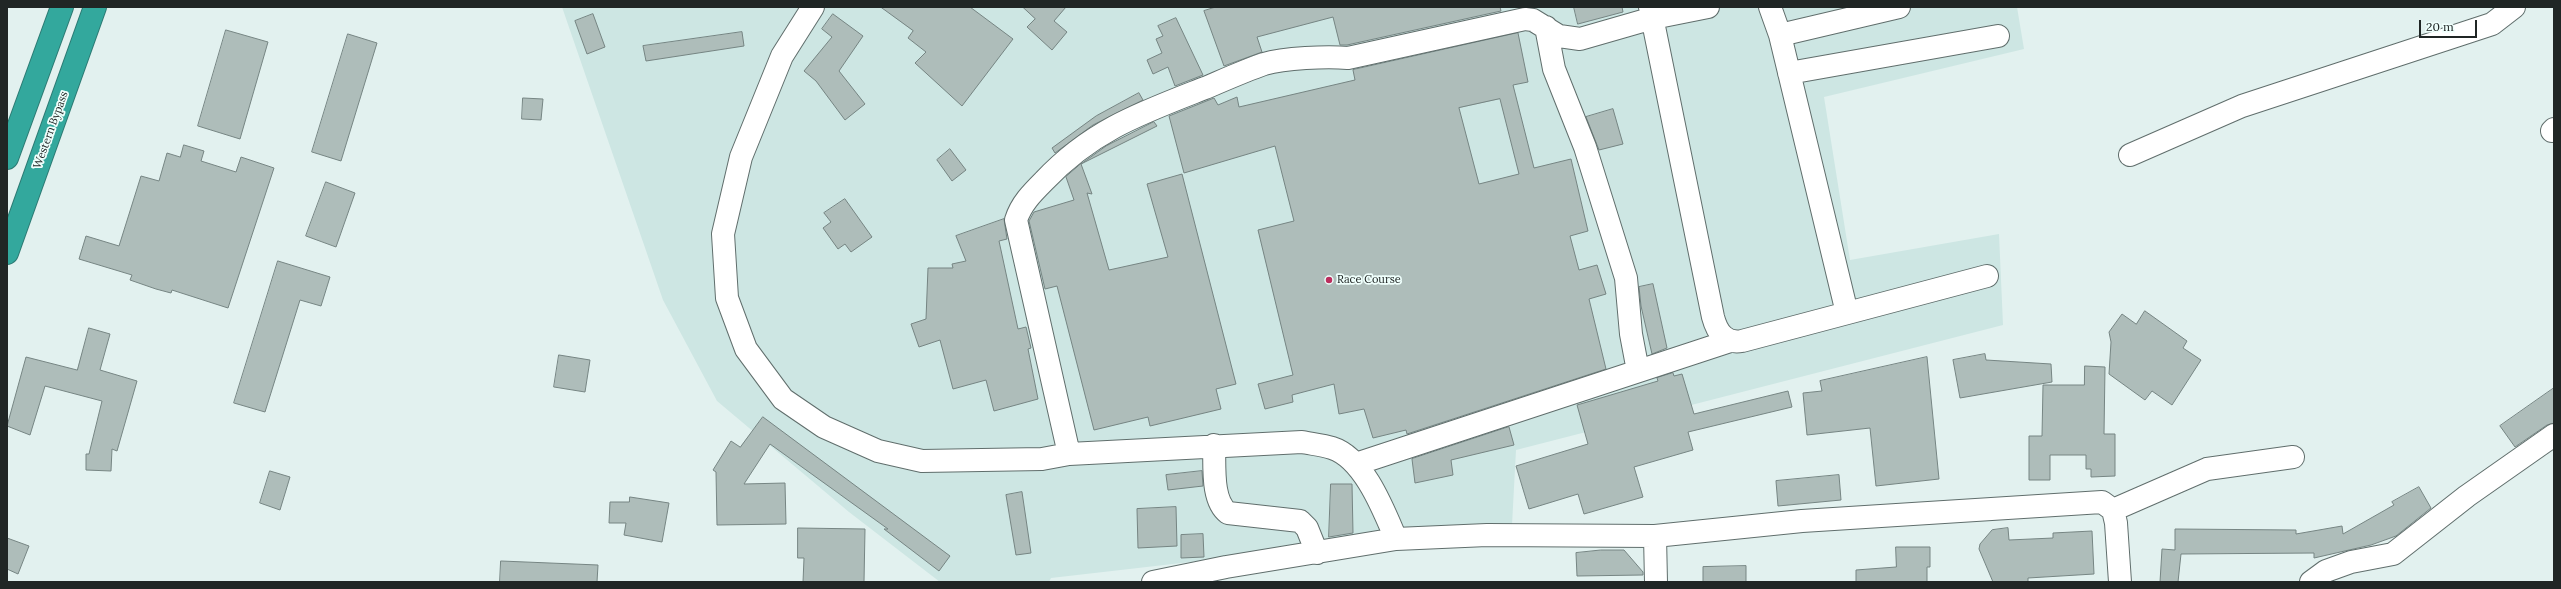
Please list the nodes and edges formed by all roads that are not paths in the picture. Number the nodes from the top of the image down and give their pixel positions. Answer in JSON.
{"nodes":[{"id":1,"x":62,"y":7,"type":"edge"},
{"id":2,"x":95,"y":7,"type":"edge"},
{"id":3,"x":813,"y":7,"type":"edge"},
{"id":4,"x":1708,"y":7,"type":"edge"},
{"id":5,"x":1770,"y":7,"type":"edge"},
{"id":6,"x":1899,"y":7,"type":"edge"},
{"id":7,"x":2514,"y":7,"type":"edge"},
{"id":8,"x":1651,"y":13,"type":"edge"},
{"id":9,"x":1546,"y":27,"type":"junction"},
{"id":10,"x":1780,"y":35,"type":"junction"},
{"id":11,"x":1998,"y":36,"type":"dead end"},
{"id":12,"x":1788,"y":74,"type":"junction"},
{"id":13,"x":2130,"y":154,"type":"dead end"},
{"id":14,"x":7,"y":158,"type":"edge"},
{"id":15,"x":7,"y":253,"type":"edge"},
{"id":16,"x":1987,"y":276,"type":"dead end"},
{"id":17,"x":1847,"y":313,"type":"junction"},
{"id":18,"x":1730,"y":341,"type":"junction"},
{"id":19,"x":1638,"y":371,"type":"junction"},
{"id":20,"x":2554,"y":435,"type":"edge"},
{"id":21,"x":1214,"y":445,"type":"junction"},
{"id":22,"x":1069,"y":454,"type":"junction"},
{"id":23,"x":2292,"y":457,"type":"dead end"},
{"id":24,"x":1356,"y":464,"type":"junction"},
{"id":25,"x":2113,"y":510,"type":"junction"},
{"id":26,"x":1655,"y":536,"type":"junction"},
{"id":27,"x":1396,"y":539,"type":"junction"},
{"id":28,"x":1317,"y":553,"type":"junction"},
{"id":29,"x":1153,"y":582,"type":"edge"},
{"id":30,"x":1656,"y":582,"type":"edge"},
{"id":31,"x":2120,"y":582,"type":"edge"},
{"id":32,"x":2311,"y":582,"type":"edge"}],
"edges":[{"from":1,"to":14,"type":"highway"},
{"from":2,"to":15,"type":"highway","name":"Western Bypass"},
{"from":3,"to":22,"type":"street"},
{"from":4,"to":8,"type":"street"},
{"from":5,"to":10,"type":"street"},
{"from":6,"to":10,"type":"street"},
{"from":7,"to":13,"type":"street"},
{"from":8,"to":9,"type":"street"},
{"from":8,"to":18,"type":"street"},
{"from":9,"to":19,"type":"street"},
{"from":9,"to":22,"type":"street"},
{"from":10,"to":12,"type":"street"},
{"from":11,"to":12,"type":"street"},
{"from":12,"to":17,"type":"street"},
{"from":16,"to":17,"type":"street"},
{"from":17,"to":18,"type":"street"},
{"from":18,"to":19,"type":"street"},
{"from":19,"to":24,"type":"street"},
{"from":20,"to":32,"type":"street"},
{"from":21,"to":22,"type":"street"},
{"from":21,"to":24,"type":"street"},
{"from":21,"to":28,"type":"street"},
{"from":23,"to":25,"type":"street"},
{"from":24,"to":27,"type":"street"},
{"from":25,"to":26,"type":"street"},
{"from":25,"to":31,"type":"street"},
{"from":26,"to":27,"type":"street"},
{"from":26,"to":30,"type":"street"},
{"from":27,"to":28,"type":"street"},
{"from":28,"to":29,"type":"street"}]}
